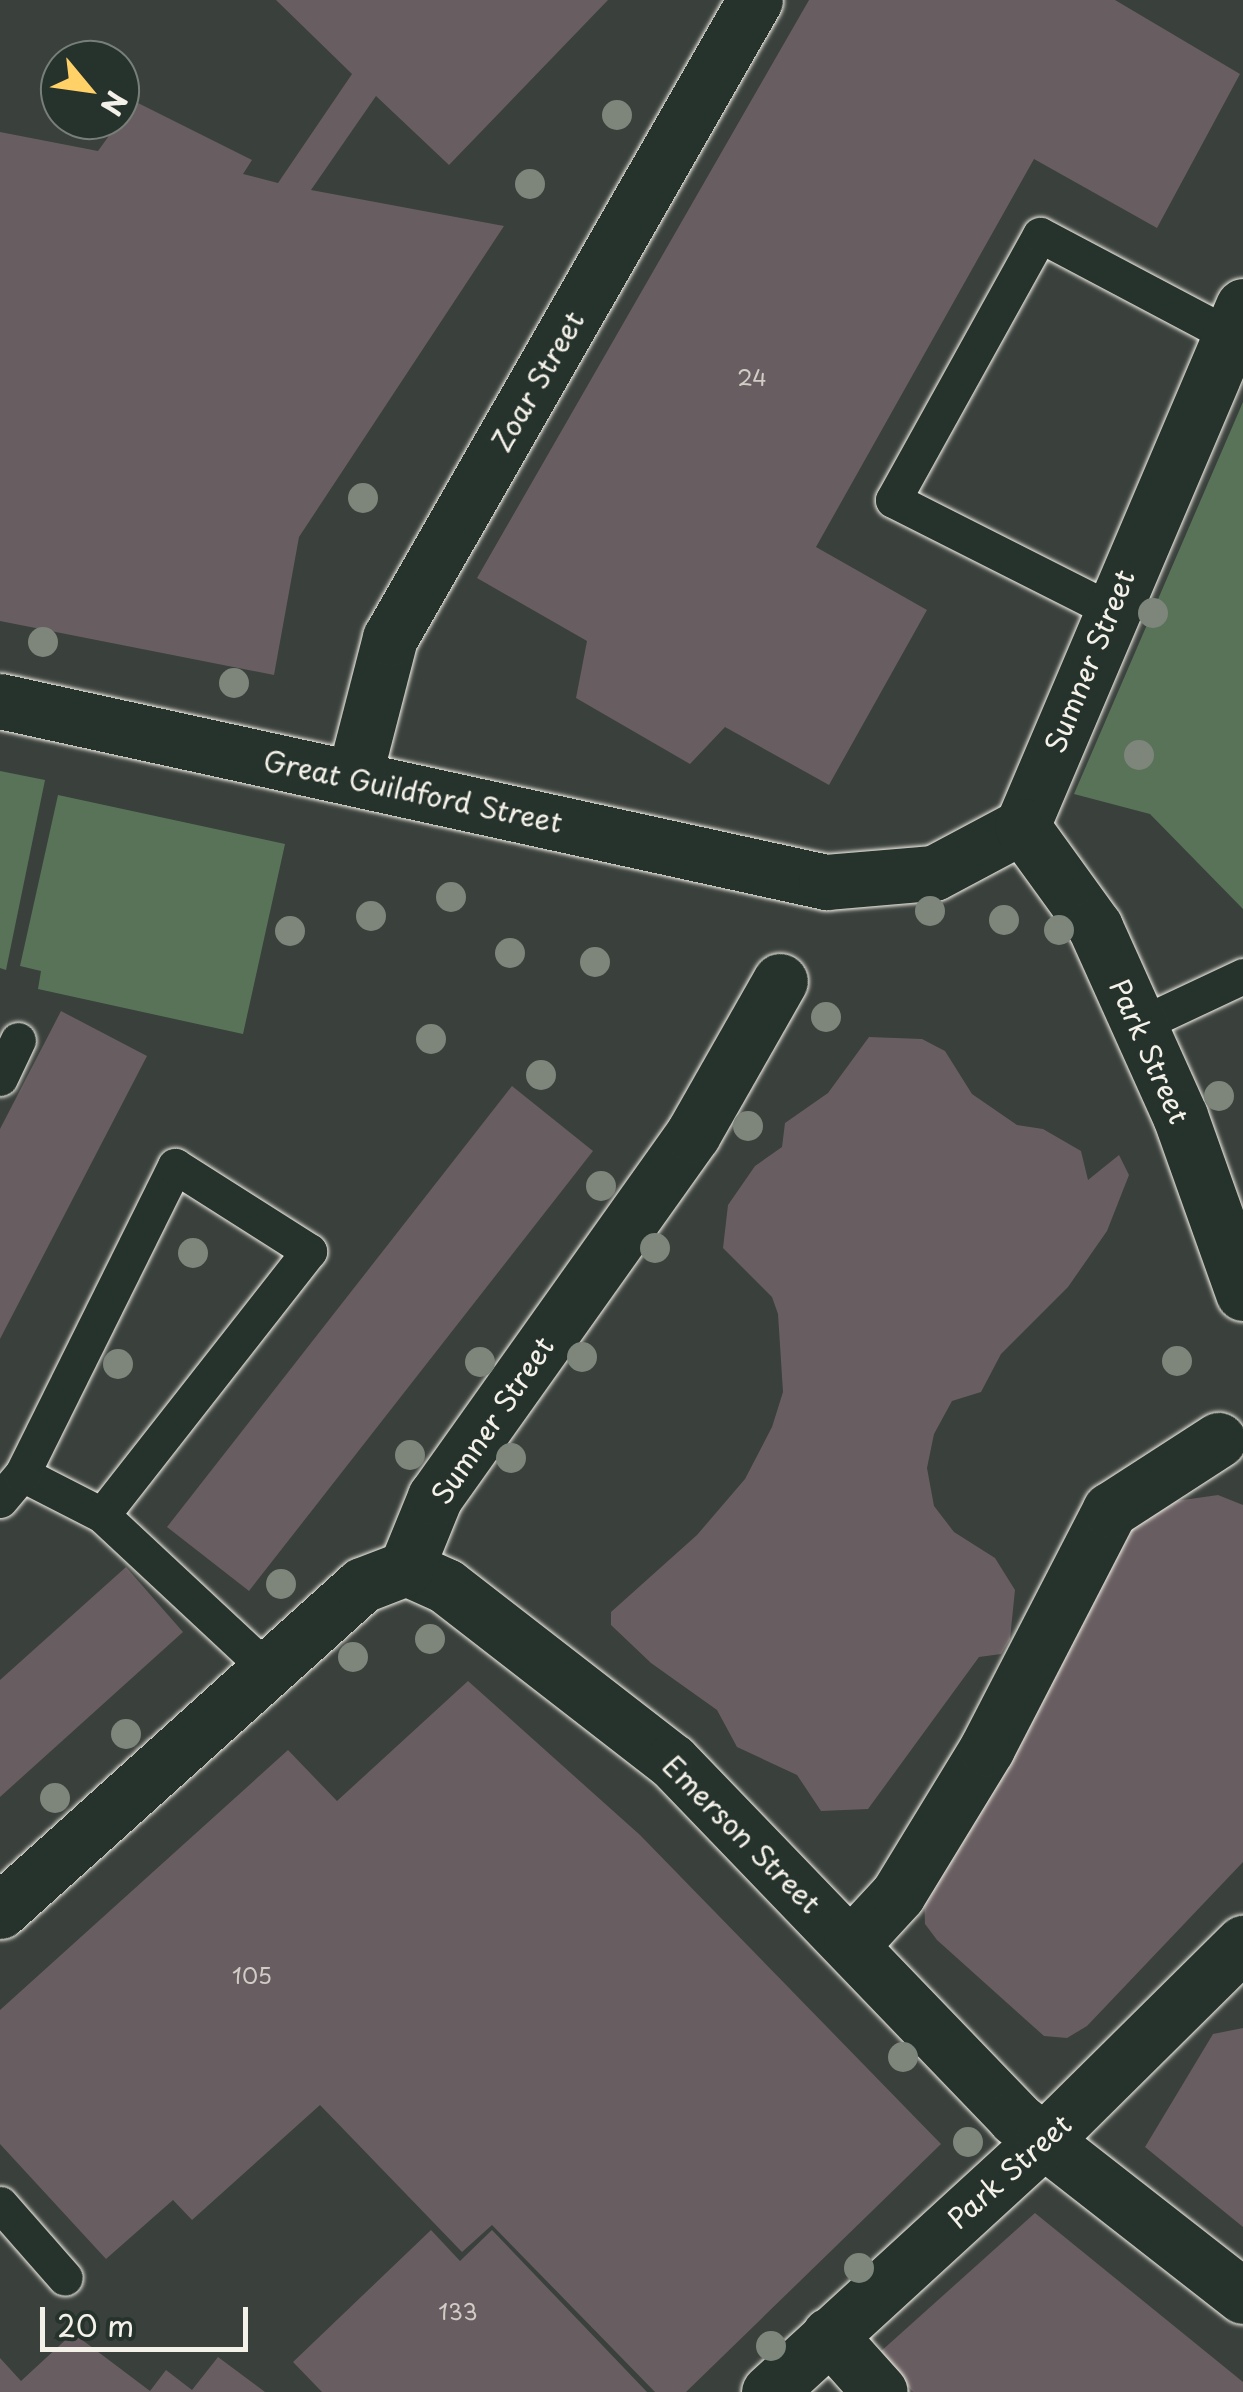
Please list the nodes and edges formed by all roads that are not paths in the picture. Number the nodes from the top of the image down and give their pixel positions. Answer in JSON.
{"nodes":[{"id":1,"x":755,"y":0,"type":"edge"},
{"id":2,"x":1236,"y":320,"type":"edge"},
{"id":3,"x":1109,"y":610,"type":"junction"},
{"id":4,"x":0,"y":701,"type":"edge"},
{"id":5,"x":354,"y":777,"type":"junction"},
{"id":6,"x":1022,"y":826,"type":"junction"},
{"id":7,"x":1243,"y":976,"type":"edge"},
{"id":8,"x":780,"y":980,"type":"dead end"},
{"id":9,"x":1139,"y":1025,"type":"junction"},
{"id":10,"x":18,"y":1040,"type":"dead end"},
{"id":11,"x":0,"y":1078,"type":"edge"},
{"id":12,"x":1243,"y":1293,"type":"edge"},
{"id":13,"x":1231,"y":1437,"type":"edge"},
{"id":14,"x":11,"y":1487,"type":"edge"},
{"id":15,"x":102,"y":1515,"type":"junction"},
{"id":16,"x":406,"y":1568,"type":"junction"},
{"id":17,"x":268,"y":1670,"type":"junction"},
{"id":18,"x":0,"y":1911,"type":"edge"},
{"id":19,"x":1243,"y":1943,"type":"edge"},
{"id":20,"x":850,"y":1945,"type":"junction"},
{"id":21,"x":1045,"y":2139,"type":"junction"},
{"id":22,"x":0,"y":2204,"type":"edge"},
{"id":23,"x":65,"y":2278,"type":"dead end"},
{"id":24,"x":1243,"y":2296,"type":"edge"},
{"id":25,"x":829,"y":2335,"type":"junction"},
{"id":26,"x":768,"y":2392,"type":"edge"},
{"id":27,"x":880,"y":2392,"type":"edge"}],
"edges":[{"from":1,"to":5,"type":"street","name":"Zoar Street"},
{"from":2,"to":3,"type":"street","name":"Sumner Street"},
{"from":2,"to":3,"type":"lane"},
{"from":3,"to":6,"type":"street","name":"Sumner Street"},
{"from":4,"to":5,"type":"street","name":"Great Guildford Street"},
{"from":5,"to":6,"type":"street","name":"Great Guildford Street"},
{"from":6,"to":9,"type":"street","name":"Park Street"},
{"from":7,"to":9,"type":"lane"},
{"from":8,"to":16,"type":"street","name":"Sumner Street"},
{"from":9,"to":12,"type":"street","name":"Park Street"},
{"from":10,"to":11,"type":"lane"},
{"from":13,"to":20,"type":"street"},
{"from":14,"to":15,"type":"lane"},
{"from":14,"to":15,"type":"lane"},
{"from":15,"to":17,"type":"lane"},
{"from":16,"to":17,"type":"street"},
{"from":16,"to":20,"type":"street","name":"Emerson Street"},
{"from":17,"to":18,"type":"street"},
{"from":19,"to":21,"type":"street","name":"Park Street"},
{"from":20,"to":21,"type":"street","name":"Emerson Street"},
{"from":21,"to":24,"type":"street","name":"Emerson Street"},
{"from":21,"to":25,"type":"street","name":"Park Street"},
{"from":22,"to":23,"type":"lane"},
{"from":25,"to":26,"type":"street","name":"Park Street"},
{"from":25,"to":27,"type":"street"}]}
